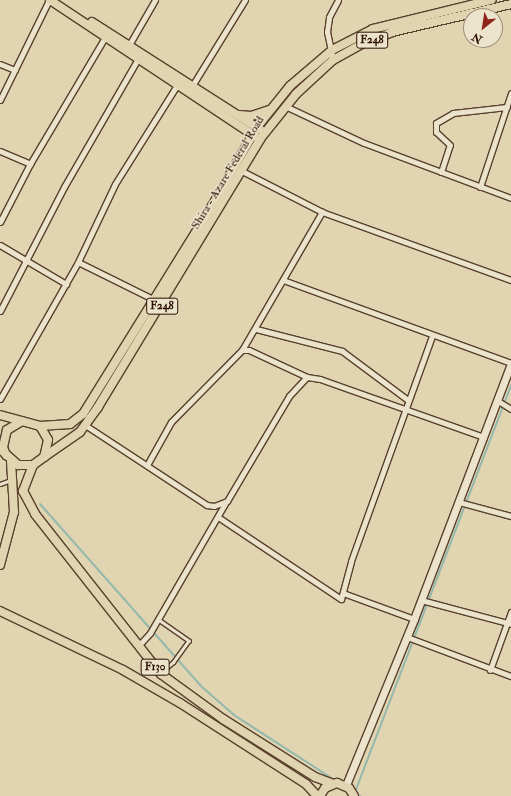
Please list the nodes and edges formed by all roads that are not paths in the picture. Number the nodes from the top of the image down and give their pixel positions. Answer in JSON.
{"nodes":[{"id":1,"x":49,"y":0,"type":"edge"},
{"id":2,"x":58,"y":0,"type":"edge"},
{"id":3,"x":155,"y":0,"type":"edge"},
{"id":4,"x":245,"y":0,"type":"edge"},
{"id":5,"x":338,"y":0,"type":"edge"},
{"id":6,"x":491,"y":0,"type":"edge"},
{"id":7,"x":479,"y":1,"type":"edge"},
{"id":8,"x":511,"y":4,"type":"edge"},
{"id":9,"x":105,"y":37,"type":"junction"},
{"id":10,"x":129,"y":45,"type":"junction"},
{"id":11,"x":332,"y":50,"type":"junction"},
{"id":12,"x":138,"y":59,"type":"junction"},
{"id":13,"x":334,"y":60,"type":"junction"},
{"id":14,"x":0,"y":64,"type":"edge"},
{"id":15,"x":15,"y":70,"type":"junction"},
{"id":16,"x":177,"y":85,"type":"junction"},
{"id":17,"x":192,"y":86,"type":"junction"},
{"id":18,"x":511,"y":93,"type":"edge"},
{"id":19,"x":0,"y":100,"type":"edge"},
{"id":20,"x":285,"y":106,"type":"junction"},
{"id":21,"x":507,"y":107,"type":"junction"},
{"id":22,"x":269,"y":110,"type":"junction"},
{"id":23,"x":235,"y":119,"type":"junction"},
{"id":24,"x":254,"y":131,"type":"junction"},
{"id":25,"x":262,"y":136,"type":"junction"},
{"id":26,"x":0,"y":151,"type":"edge"},
{"id":27,"x":243,"y":152,"type":"junction"},
{"id":28,"x":30,"y":164,"type":"junction"},
{"id":29,"x":242,"y":171,"type":"junction"},
{"id":30,"x":441,"y":172,"type":"junction"},
{"id":31,"x":480,"y":187,"type":"junction"},
{"id":32,"x":511,"y":198,"type":"edge"},
{"id":33,"x":322,"y":212,"type":"junction"},
{"id":34,"x":0,"y":222,"type":"edge"},
{"id":35,"x":0,"y":245,"type":"edge"},
{"id":36,"x":26,"y":260,"type":"junction"},
{"id":37,"x":78,"y":262,"type":"junction"},
{"id":38,"x":283,"y":280,"type":"junction"},
{"id":39,"x":511,"y":280,"type":"edge"},
{"id":40,"x":66,"y":284,"type":"junction"},
{"id":41,"x":153,"y":299,"type":"junction"},
{"id":42,"x":0,"y":311,"type":"edge"},
{"id":43,"x":256,"y":328,"type":"junction"},
{"id":44,"x":432,"y":336,"type":"junction"},
{"id":45,"x":128,"y":342,"type":"junction"},
{"id":46,"x":138,"y":345,"type":"junction"},
{"id":47,"x":242,"y":350,"type":"junction"},
{"id":48,"x":511,"y":363,"type":"edge"},
{"id":49,"x":307,"y":377,"type":"junction"},
{"id":50,"x":0,"y":399,"type":"edge"},
{"id":51,"x":408,"y":400,"type":"junction"},
{"id":52,"x":500,"y":402,"type":"junction"},
{"id":53,"x":509,"y":409,"type":"edge"},
{"id":54,"x":404,"y":410,"type":"junction"},
{"id":55,"x":0,"y":415,"type":"edge"},
{"id":56,"x":22,"y":422,"type":"junction"},
{"id":57,"x":85,"y":425,"type":"junction"},
{"id":58,"x":40,"y":426,"type":"junction"},
{"id":59,"x":484,"y":437,"type":"junction"},
{"id":60,"x":6,"y":455,"type":"edge"},
{"id":61,"x":44,"y":457,"type":"junction"},
{"id":62,"x":146,"y":465,"type":"junction"},
{"id":63,"x":33,"y":466,"type":"junction"},
{"id":64,"x":14,"y":479,"type":"junction"},
{"id":65,"x":0,"y":484,"type":"edge"},
{"id":66,"x":227,"y":501,"type":"junction"},
{"id":67,"x":464,"y":503,"type":"junction"},
{"id":68,"x":511,"y":516,"type":"edge"},
{"id":69,"x":218,"y":517,"type":"junction"},
{"id":70,"x":0,"y":565,"type":"edge"},
{"id":71,"x":343,"y":593,"type":"junction"},
{"id":72,"x":426,"y":601,"type":"junction"},
{"id":73,"x":0,"y":611,"type":"edge"},
{"id":74,"x":511,"y":612,"type":"edge"},
{"id":75,"x":157,"y":619,"type":"junction"},
{"id":76,"x":414,"y":619,"type":"junction"},
{"id":77,"x":509,"y":624,"type":"edge"},
{"id":78,"x":411,"y":639,"type":"junction"},
{"id":79,"x":138,"y":646,"type":"junction"},
{"id":80,"x":490,"y":670,"type":"junction"},
{"id":81,"x":161,"y":674,"type":"junction"},
{"id":82,"x":511,"y":676,"type":"edge"},
{"id":83,"x":333,"y":784,"type":"junction"},
{"id":84,"x":346,"y":785,"type":"junction"},
{"id":85,"x":317,"y":796,"type":"edge"},
{"id":86,"x":320,"y":796,"type":"edge"},
{"id":87,"x":354,"y":796,"type":"edge"}],
"edges":[{"from":1,"to":9,"type":"main road"},
{"from":1,"to":15,"type":"street"},
{"from":2,"to":10,"type":"main road"},
{"from":3,"to":10,"type":"street"},
{"from":4,"to":17,"type":"street"},
{"from":5,"to":11,"type":"street"},
{"from":6,"to":7,"type":"main road","name":"Shira - Azare Federal Road","number":"F248"},
{"from":7,"to":11,"type":"main road","name":"Shira - Azare Federal Road","number":"F248"},
{"from":8,"to":13,"type":"main road","name":"Shira - Azare Federal Road","number":"F248"},
{"from":9,"to":12,"type":"main road"},
{"from":9,"to":28,"type":"street"},
{"from":10,"to":17,"type":"main road"},
{"from":11,"to":13,"type":"street"},
{"from":11,"to":22,"type":"main road","name":"Shira - Azare Federal Road","number":"F248"},
{"from":12,"to":16,"type":"main road"},
{"from":12,"to":36,"type":"street"},
{"from":13,"to":20,"type":"main road","name":"Shira - Azare Federal Road","number":"F248"},
{"from":14,"to":15,"type":"street"},
{"from":15,"to":19,"type":"street"},
{"from":16,"to":23,"type":"main road"},
{"from":16,"to":37,"type":"street"},
{"from":17,"to":23,"type":"main road"},
{"from":18,"to":21,"type":"street"},
{"from":20,"to":25,"type":"main road","name":"Shira - Azare Federal Road","number":"F248"},
{"from":20,"to":30,"type":"street"},
{"from":21,"to":30,"type":"street"},
{"from":21,"to":31,"type":"street"},
{"from":22,"to":23,"type":"main road"},
{"from":22,"to":24,"type":"main road","name":"Shira - Azare Federal Road","number":"F248"},
{"from":23,"to":24,"type":"main road"},
{"from":23,"to":27,"type":"main road"},
{"from":24,"to":25,"type":"main road"},
{"from":24,"to":27,"type":"main road","name":"Shira - Azare Federal Road","number":"F248"},
{"from":25,"to":29,"type":"main road","name":"Shira - Azare Federal Road","number":"F248"},
{"from":26,"to":28,"type":"street"},
{"from":27,"to":41,"type":"main road","name":"Shira - Azare Federal Road","number":"F248"},
{"from":28,"to":34,"type":"street"},
{"from":29,"to":33,"type":"street"},
{"from":29,"to":46,"type":"main road","name":"Shira - Azare Federal Road","number":"F248"},
{"from":30,"to":31,"type":"street"},
{"from":31,"to":32,"type":"street"},
{"from":33,"to":38,"type":"street"},
{"from":33,"to":39,"type":"street"},
{"from":35,"to":36,"type":"street"},
{"from":36,"to":40,"type":"street"},
{"from":36,"to":42,"type":"street"},
{"from":37,"to":40,"type":"street"},
{"from":37,"to":41,"type":"street"},
{"from":38,"to":43,"type":"street"},
{"from":38,"to":44,"type":"street"},
{"from":40,"to":50,"type":"street"},
{"from":41,"to":45,"type":"main road","name":"Shira - Azare Federal Road","number":"F248"},
{"from":43,"to":47,"type":"street"},
{"from":43,"to":51,"type":"street"},
{"from":44,"to":48,"type":"street"},
{"from":44,"to":51,"type":"street"},
{"from":45,"to":46,"type":"main road"},
{"from":45,"to":58,"type":"main road","name":"Shira - Azare Federal Road","number":"F248"},
{"from":46,"to":57,"type":"main road","name":"Shira - Azare Federal Road","number":"F248"},
{"from":47,"to":49,"type":"street"},
{"from":47,"to":62,"type":"street"},
{"from":48,"to":52,"type":"street"},
{"from":49,"to":54,"type":"street"},
{"from":49,"to":66,"type":"street"},
{"from":51,"to":54,"type":"street"},
{"from":52,"to":53,"type":"street"},
{"from":52,"to":59,"type":"street"},
{"from":54,"to":59,"type":"street"},
{"from":54,"to":71,"type":"street"},
{"from":55,"to":56,"type":"main road"},
{"from":56,"to":58,"type":"main road"},
{"from":56,"to":60,"type":"main road"},
{"from":57,"to":61,"type":"main road","name":"Shira - Azare Federal Road","number":"F248"},
{"from":57,"to":62,"type":"street"},
{"from":58,"to":61,"type":"main road"},
{"from":59,"to":67,"type":"street"},
{"from":60,"to":63,"type":"main road"},
{"from":60,"to":64,"type":"main road"},
{"from":61,"to":63,"type":"main road","number":"F130"},
{"from":62,"to":66,"type":"street"},
{"from":63,"to":79,"type":"main road","number":"F130"},
{"from":64,"to":65,"type":"lane"},
{"from":64,"to":70,"type":"main road"},
{"from":66,"to":69,"type":"street"},
{"from":67,"to":68,"type":"street"},
{"from":67,"to":72,"type":"street"},
{"from":69,"to":71,"type":"street"},
{"from":69,"to":75,"type":"street"},
{"from":71,"to":76,"type":"street"},
{"from":72,"to":76,"type":"street"},
{"from":72,"to":77,"type":"street"},
{"from":73,"to":85,"type":"main road","number":"F130"},
{"from":74,"to":77,"type":"street"},
{"from":75,"to":79,"type":"street"},
{"from":75,"to":81,"type":"lane"},
{"from":76,"to":78,"type":"street"},
{"from":77,"to":80,"type":"street"},
{"from":78,"to":80,"type":"street"},
{"from":78,"to":84,"type":"street"},
{"from":79,"to":81,"type":"main road","number":"F130"},
{"from":80,"to":82,"type":"street"},
{"from":81,"to":83,"type":"main road","number":"F130"},
{"from":83,"to":84,"type":"main road","number":"F130"},
{"from":83,"to":86,"type":"main road"},
{"from":84,"to":87,"type":"main road"}]}
